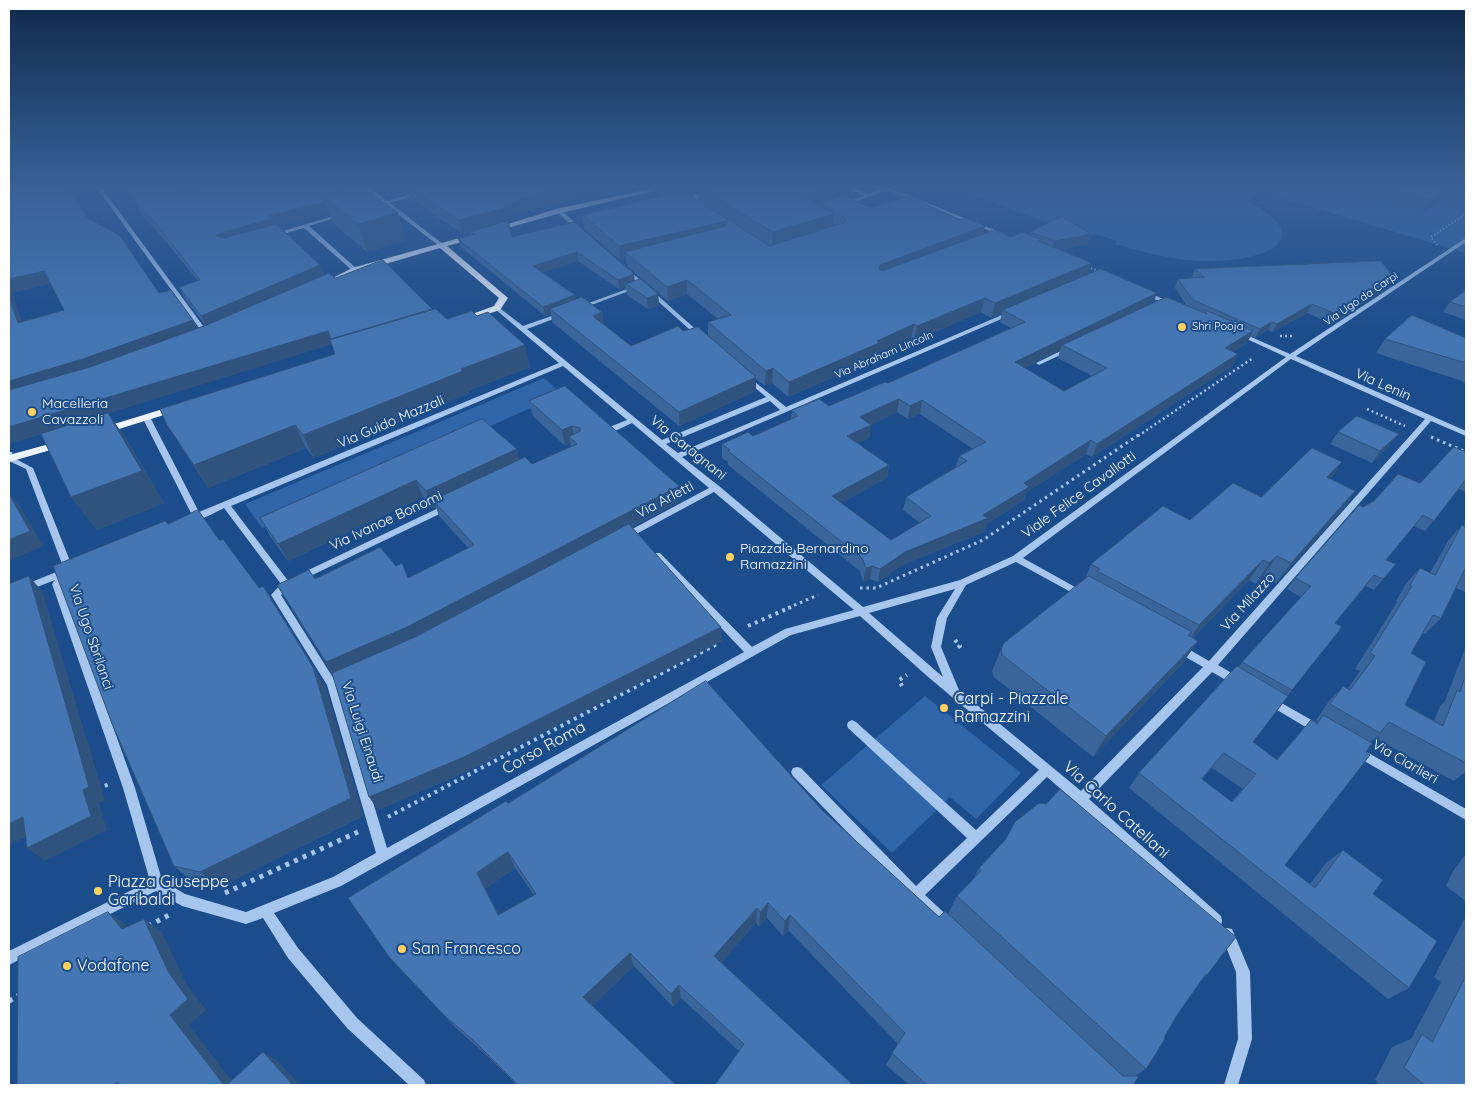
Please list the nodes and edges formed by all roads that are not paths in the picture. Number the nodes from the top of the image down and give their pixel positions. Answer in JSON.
{"nodes":[{"id":1,"x":136,"y":238,"type":"edge"},
{"id":2,"x":319,"y":238,"type":"edge"},
{"id":3,"x":432,"y":238,"type":"edge"},
{"id":4,"x":465,"y":238,"type":"edge"},
{"id":5,"x":995,"y":238,"type":"edge"},
{"id":6,"x":990,"y":240,"type":"edge"},
{"id":7,"x":1466,"y":240,"type":"edge"},
{"id":8,"x":441,"y":245,"type":"junction"},
{"id":9,"x":619,"y":264,"type":"edge"},
{"id":10,"x":355,"y":270,"type":"junction"},
{"id":11,"x":329,"y":282,"type":"edge"},
{"id":12,"x":643,"y":285,"type":"junction"},
{"id":13,"x":1134,"y":288,"type":"edge"},
{"id":14,"x":1166,"y":302,"type":"junction"},
{"id":15,"x":1174,"y":306,"type":"edge"},
{"id":16,"x":497,"y":308,"type":"junction"},
{"id":17,"x":578,"y":309,"type":"edge"},
{"id":18,"x":1153,"y":309,"type":"edge"},
{"id":19,"x":568,"y":312,"type":"edge"},
{"id":20,"x":1014,"y":312,"type":"edge"},
{"id":21,"x":448,"y":323,"type":"edge"},
{"id":22,"x":522,"y":329,"type":"junction"},
{"id":23,"x":1232,"y":330,"type":"edge"},
{"id":24,"x":207,"y":335,"type":"edge"},
{"id":25,"x":703,"y":338,"type":"edge"},
{"id":26,"x":1074,"y":346,"type":"edge"},
{"id":27,"x":1291,"y":357,"type":"junction"},
{"id":28,"x":565,"y":363,"type":"junction"},
{"id":29,"x":1039,"y":363,"type":"edge"},
{"id":30,"x":740,"y":371,"type":"edge"},
{"id":31,"x":770,"y":398,"type":"junction"},
{"id":32,"x":183,"y":406,"type":"edge"},
{"id":33,"x":784,"y":409,"type":"junction"},
{"id":34,"x":146,"y":417,"type":"junction"},
{"id":35,"x":1429,"y":419,"type":"junction"},
{"id":36,"x":632,"y":421,"type":"junction"},
{"id":37,"x":610,"y":430,"type":"edge"},
{"id":38,"x":92,"y":434,"type":"edge"},
{"id":39,"x":1466,"y":434,"type":"edge"},
{"id":40,"x":74,"y":439,"type":"edge"},
{"id":41,"x":660,"y":444,"type":"junction"},
{"id":42,"x":9,"y":457,"type":"edge"},
{"id":43,"x":676,"y":457,"type":"junction"},
{"id":44,"x":716,"y":488,"type":"junction"},
{"id":45,"x":454,"y":504,"type":"edge"},
{"id":46,"x":226,"y":505,"type":"junction"},
{"id":47,"x":197,"y":517,"type":"junction"},
{"id":48,"x":179,"y":524,"type":"edge"},
{"id":49,"x":640,"y":539,"type":"junction"},
{"id":50,"x":618,"y":540,"type":"edge"},
{"id":51,"x":1016,"y":558,"type":"junction"},
{"id":52,"x":74,"y":569,"type":"junction"},
{"id":53,"x":963,"y":582,"type":"junction"},
{"id":54,"x":286,"y":584,"type":"junction"},
{"id":55,"x":9,"y":595,"type":"edge"},
{"id":56,"x":1092,"y":600,"type":"edge"},
{"id":57,"x":860,"y":612,"type":"junction"},
{"id":58,"x":1168,"y":643,"type":"edge"},
{"id":59,"x":750,"y":652,"type":"junction"},
{"id":60,"x":1211,"y":666,"type":"junction"},
{"id":61,"x":1245,"y":686,"type":"edge"},
{"id":62,"x":954,"y":691,"type":"junction"},
{"id":63,"x":1262,"y":696,"type":"edge"},
{"id":64,"x":852,"y":725,"type":"dead end"},
{"id":65,"x":1330,"y":736,"type":"edge"},
{"id":66,"x":1347,"y":746,"type":"edge"},
{"id":67,"x":1047,"y":770,"type":"junction"},
{"id":68,"x":797,"y":772,"type":"dead end"},
{"id":69,"x":1081,"y":799,"type":"junction"},
{"id":70,"x":1466,"y":815,"type":"edge"},
{"id":71,"x":976,"y":838,"type":"junction"},
{"id":72,"x":383,"y":855,"type":"junction"},
{"id":73,"x":157,"y":884,"type":"junction"},
{"id":74,"x":916,"y":895,"type":"junction"},
{"id":75,"x":265,"y":910,"type":"junction"},
{"id":76,"x":959,"y":936,"type":"edge"},
{"id":77,"x":23,"y":951,"type":"junction"},
{"id":78,"x":9,"y":958,"type":"edge"},
{"id":79,"x":22,"y":970,"type":"edge"},
{"id":80,"x":419,"y":1085,"type":"edge"},
{"id":81,"x":1231,"y":1085,"type":"edge"}],
"edges":[{"from":1,"to":24,"type":"street"},
{"from":2,"to":10,"type":"street"},
{"from":3,"to":8,"type":"street"},
{"from":4,"to":8,"type":"main road"},
{"from":5,"to":6,"type":"street"},
{"from":7,"to":27,"type":"street","name":"Via Ugo da Carpi"},
{"from":8,"to":10,"type":"main road"},
{"from":8,"to":16,"type":"main road"},
{"from":9,"to":12,"type":"street"},
{"from":10,"to":11,"type":"main road"},
{"from":12,"to":17,"type":"street"},
{"from":12,"to":25,"type":"street"},
{"from":13,"to":14,"type":"street"},
{"from":14,"to":15,"type":"street"},
{"from":14,"to":18,"type":"street"},
{"from":16,"to":21,"type":"main road"},
{"from":16,"to":22,"type":"street","name":"Via Garagnani"},
{"from":19,"to":22,"type":"street"},
{"from":20,"to":33,"type":"street","name":"Via Abraham Lincoln"},
{"from":22,"to":28,"type":"street","name":"Via Garagnani"},
{"from":23,"to":27,"type":"street"},
{"from":26,"to":29,"type":"street"},
{"from":27,"to":35,"type":"street","name":"Via Lenin"},
{"from":27,"to":51,"type":"street","name":"Viale Felice Cavallotti"},
{"from":28,"to":36,"type":"street","name":"Via Garagnani"},
{"from":28,"to":46,"type":"street","name":"Via Guido Mazzali"},
{"from":30,"to":31,"type":"street"},
{"from":31,"to":33,"type":"street"},
{"from":31,"to":41,"type":"street"},
{"from":32,"to":34,"type":"main road"},
{"from":33,"to":43,"type":"street","name":"Via Abraham Lincoln"},
{"from":34,"to":38,"type":"main road"},
{"from":34,"to":47,"type":"street"},
{"from":35,"to":39,"type":"street","name":"Via Lenin"},
{"from":35,"to":60,"type":"street","name":"Via Milazzo"},
{"from":36,"to":37,"type":"street"},
{"from":36,"to":41,"type":"street","name":"Via Garagnani"},
{"from":40,"to":42,"type":"main road"},
{"from":41,"to":43,"type":"street","name":"Via Garagnani"},
{"from":42,"to":52,"type":"street","name":"Via Ugo Sbrilanci"},
{"from":43,"to":44,"type":"street","name":"Via Garagnani"},
{"from":44,"to":49,"type":"street","name":"Via Arletti"},
{"from":44,"to":57,"type":"street","name":"Via Garagnani"},
{"from":45,"to":54,"type":"street","name":"Via Ivanoe Bonomi"},
{"from":46,"to":47,"type":"street","name":"Via Guido Mazzali"},
{"from":46,"to":54,"type":"street"},
{"from":47,"to":48,"type":"street","name":"Via Guido Mazzali"},
{"from":49,"to":50,"type":"street","name":"Via Arletti"},
{"from":49,"to":59,"type":"street"},
{"from":51,"to":53,"type":"street","name":"Viale Felice Cavallotti"},
{"from":51,"to":56,"type":"street"},
{"from":52,"to":55,"type":"street"},
{"from":52,"to":73,"type":"street","name":"Via Ugo Sbrilanci"},
{"from":53,"to":57,"type":"street","name":"Viale Felice Cavallotti"},
{"from":53,"to":62,"type":"street"},
{"from":54,"to":72,"type":"street","name":"Via Luigi Einaudi"},
{"from":57,"to":59,"type":"street","name":"Corso Roma"},
{"from":57,"to":62,"type":"street","name":"Via Carlo Catellani"},
{"from":58,"to":60,"type":"street"},
{"from":59,"to":72,"type":"street","name":"Corso Roma"},
{"from":60,"to":61,"type":"street"},
{"from":60,"to":69,"type":"street","name":"Via Milazzo"},
{"from":62,"to":67,"type":"street","name":"Via Carlo Catellani"},
{"from":63,"to":65,"type":"street"},
{"from":64,"to":71,"type":"street"},
{"from":66,"to":70,"type":"street","name":"Via Ciarlieri"},
{"from":67,"to":69,"type":"street","name":"Via Carlo Catellani"},
{"from":67,"to":71,"type":"street"},
{"from":68,"to":74,"type":"street"},
{"from":69,"to":81,"type":"street","name":"Via Carlo Catellani"},
{"from":71,"to":74,"type":"street"},
{"from":72,"to":75,"type":"street","name":"Corso Roma"},
{"from":73,"to":75,"type":"street","name":"Corso Roma"},
{"from":73,"to":77,"type":"street"},
{"from":74,"to":76,"type":"street"},
{"from":75,"to":80,"type":"street"},
{"from":77,"to":78,"type":"street"},
{"from":77,"to":79,"type":"street"}]}
